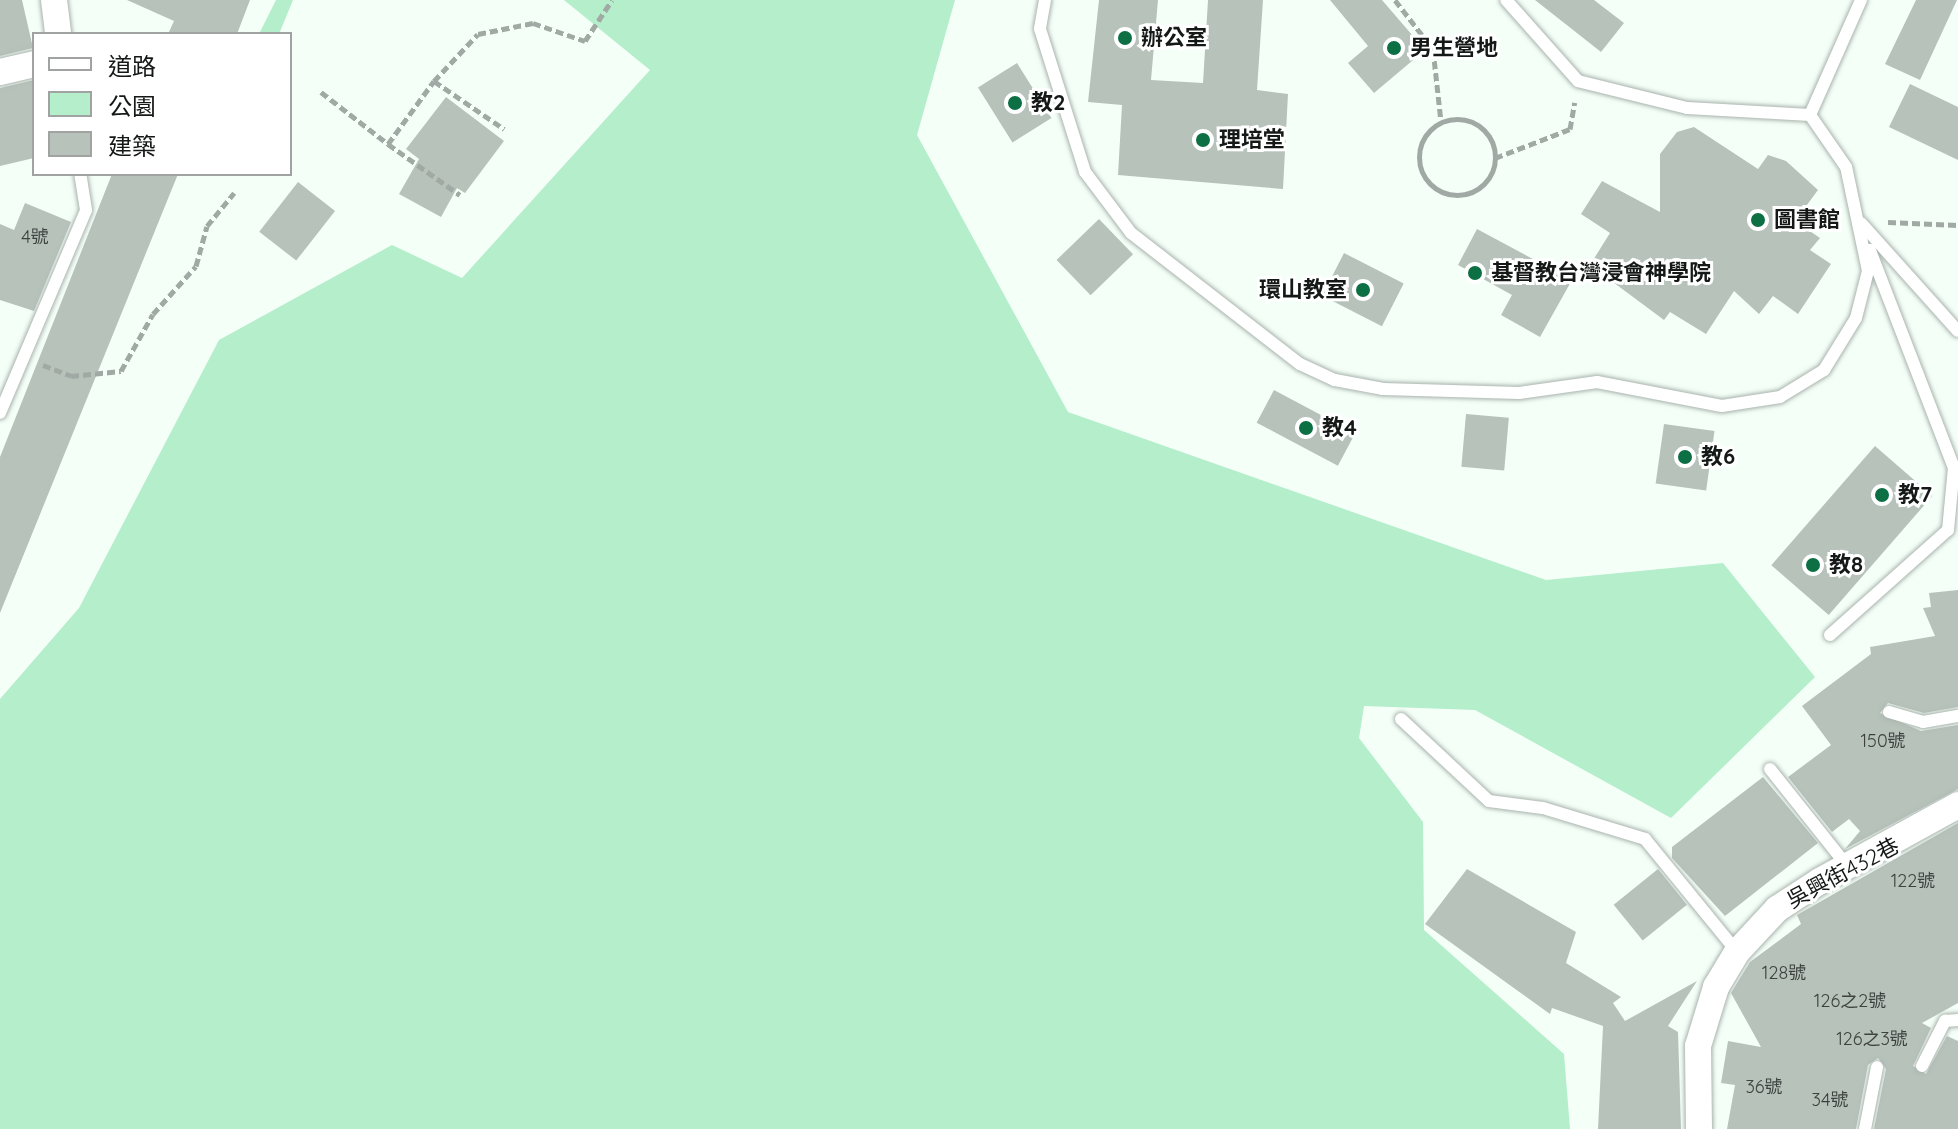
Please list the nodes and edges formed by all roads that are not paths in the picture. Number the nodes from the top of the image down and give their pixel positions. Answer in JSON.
{"nodes":[{"id":1,"x":54,"y":0,"type":"edge"},
{"id":2,"x":1045,"y":0,"type":"edge"},
{"id":3,"x":1506,"y":0,"type":"edge"},
{"id":4,"x":1861,"y":0,"type":"edge"},
{"id":5,"x":58,"y":32,"type":"edge"},
{"id":6,"x":32,"y":64,"type":"edge"},
{"id":7,"x":0,"y":72,"type":"edge"},
{"id":8,"x":1810,"y":115,"type":"junction"},
{"id":9,"x":80,"y":176,"type":"edge"},
{"id":10,"x":1859,"y":220,"type":"junction"},
{"id":11,"x":1958,"y":331,"type":"edge"},
{"id":12,"x":0,"y":413,"type":"edge"},
{"id":13,"x":1830,"y":635,"type":"dead end"},
{"id":14,"x":1889,"y":712,"type":"dead end"},
{"id":15,"x":1958,"y":716,"type":"edge"},
{"id":16,"x":1401,"y":719,"type":"dead end"},
{"id":17,"x":1770,"y":769,"type":"dead end"},
{"id":18,"x":1958,"y":805,"type":"edge"},
{"id":19,"x":1848,"y":867,"type":"junction"},
{"id":20,"x":1737,"y":952,"type":"junction"},
{"id":21,"x":1958,"y":1020,"type":"edge"},
{"id":22,"x":1922,"y":1066,"type":"dead end"},
{"id":23,"x":1877,"y":1067,"type":"dead end"},
{"id":24,"x":1699,"y":1129,"type":"edge"},
{"id":25,"x":1865,"y":1129,"type":"edge"}],
"edges":[{"from":1,"to":5,"type":"street"},
{"from":2,"to":10,"type":"lane"},
{"from":3,"to":8,"type":"lane"},
{"from":4,"to":8,"type":"lane"},
{"from":6,"to":7,"type":"street"},
{"from":8,"to":10,"type":"lane"},
{"from":9,"to":12,"type":"lane"},
{"from":10,"to":11,"type":"lane"},
{"from":10,"to":13,"type":"lane"},
{"from":14,"to":15,"type":"lane"},
{"from":16,"to":20,"type":"lane"},
{"from":17,"to":19,"type":"lane"},
{"from":18,"to":19,"type":"street","name":"吳興街432巷"},
{"from":19,"to":20,"type":"street","name":"吳興街432巷"},
{"from":20,"to":24,"type":"street","name":"吳興街432巷"},
{"from":21,"to":22,"type":"lane"},
{"from":23,"to":25,"type":"lane"}]}
